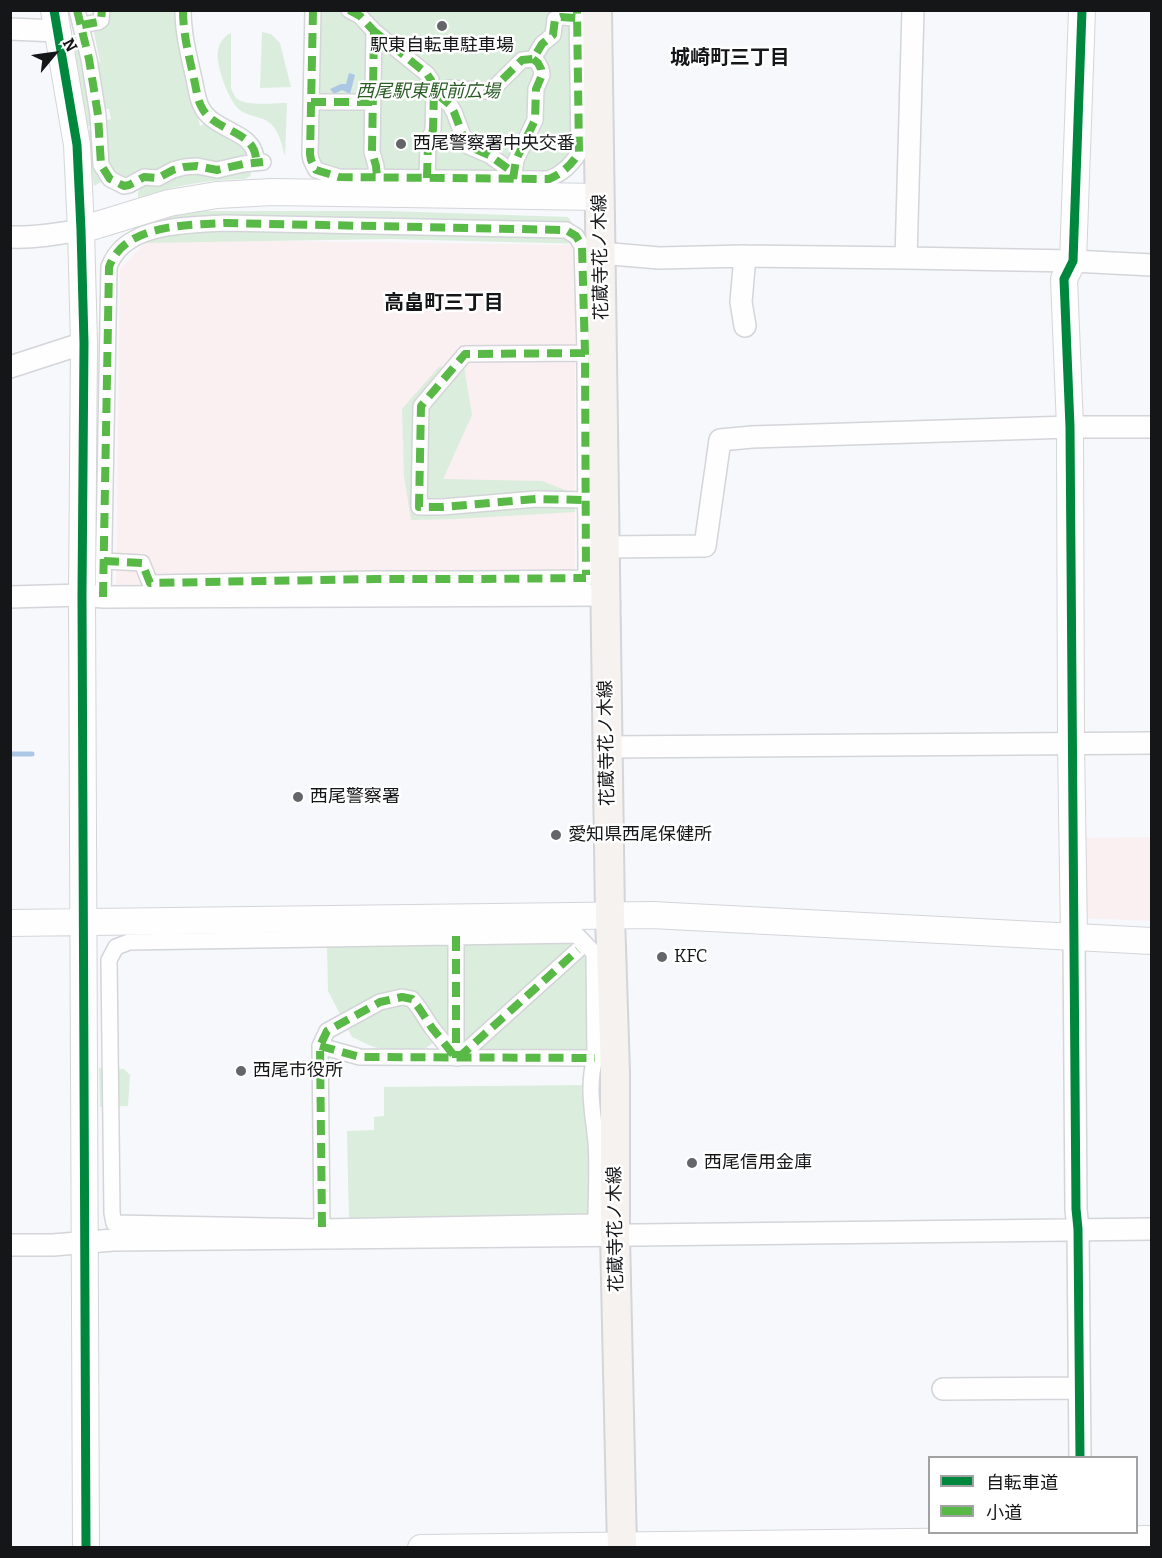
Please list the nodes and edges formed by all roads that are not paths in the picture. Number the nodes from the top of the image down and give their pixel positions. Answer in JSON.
{"nodes":[{"id":1,"x":102,"y":10,"type":"edge"},
{"id":2,"x":183,"y":10,"type":"edge"},
{"id":3,"x":314,"y":10,"type":"edge"},
{"id":4,"x":913,"y":10,"type":"edge"},
{"id":5,"x":1082,"y":10,"type":"edge"},
{"id":6,"x":357,"y":12,"type":"edge"},
{"id":7,"x":584,"y":13,"type":"edge"},
{"id":8,"x":80,"y":18,"type":"edge"},
{"id":9,"x":56,"y":21,"type":"edge"},
{"id":10,"x":10,"y":29,"type":"edge"},
{"id":11,"x":374,"y":31,"type":"junction"},
{"id":12,"x":533,"y":59,"type":"junction"},
{"id":13,"x":434,"y":91,"type":"junction"},
{"id":14,"x":311,"y":102,"type":"junction"},
{"id":15,"x":372,"y":102,"type":"junction"},
{"id":16,"x":513,"y":176,"type":"junction"},
{"id":17,"x":377,"y":177,"type":"junction"},
{"id":18,"x":427,"y":178,"type":"junction"},
{"id":19,"x":600,"y":197,"type":"junction"},
{"id":20,"x":81,"y":230,"type":"junction"},
{"id":21,"x":10,"y":237,"type":"edge"},
{"id":22,"x":600,"y":253,"type":"junction"},
{"id":23,"x":745,"y":256,"type":"junction"},
{"id":24,"x":906,"y":258,"type":"junction"},
{"id":25,"x":1073,"y":261,"type":"junction"},
{"id":26,"x":1152,"y":265,"type":"edge"},
{"id":27,"x":745,"y":326,"type":"dead end"},
{"id":28,"x":84,"y":343,"type":"junction"},
{"id":29,"x":585,"y":353,"type":"junction"},
{"id":30,"x":10,"y":367,"type":"edge"},
{"id":31,"x":1070,"y":427,"type":"junction"},
{"id":32,"x":1152,"y":427,"type":"edge"},
{"id":33,"x":585,"y":500,"type":"junction"},
{"id":34,"x":605,"y":547,"type":"junction"},
{"id":35,"x":104,"y":561,"type":"junction"},
{"id":36,"x":593,"y":583,"type":"junction"},
{"id":37,"x":93,"y":596,"type":"junction"},
{"id":38,"x":10,"y":597,"type":"edge"},
{"id":39,"x":1152,"y":743,"type":"edge"},
{"id":40,"x":1071,"y":744,"type":"junction"},
{"id":41,"x":607,"y":747,"type":"junction"},
{"id":42,"x":610,"y":915,"type":"junction"},
{"id":43,"x":83,"y":922,"type":"junction"},
{"id":44,"x":10,"y":923,"type":"edge"},
{"id":45,"x":456,"y":936,"type":"junction"},
{"id":46,"x":1074,"y":937,"type":"junction"},
{"id":47,"x":1152,"y":940,"type":"edge"},
{"id":48,"x":578,"y":950,"type":"dead end"},
{"id":49,"x":320,"y":1046,"type":"junction"},
{"id":50,"x":457,"y":1058,"type":"junction"},
{"id":51,"x":594,"y":1058,"type":"junction"},
{"id":52,"x":322,"y":1227,"type":"junction"},
{"id":53,"x":1078,"y":1229,"type":"junction"},
{"id":54,"x":1152,"y":1229,"type":"edge"},
{"id":55,"x":615,"y":1236,"type":"junction"},
{"id":56,"x":85,"y":1242,"type":"junction"},
{"id":57,"x":10,"y":1245,"type":"edge"},
{"id":58,"x":1079,"y":1388,"type":"junction"},
{"id":59,"x":943,"y":1389,"type":"dead end"},
{"id":60,"x":1080,"y":1456,"type":"edge"},
{"id":61,"x":1152,"y":1539,"type":"edge"},
{"id":62,"x":1082,"y":1540,"type":"edge"},
{"id":63,"x":622,"y":1547,"type":"edge"},
{"id":64,"x":86,"y":1548,"type":"edge"},
{"id":65,"x":421,"y":1548,"type":"edge"}],
"edges":[{"from":1,"to":8,"type":"street"},
{"from":2,"to":8,"type":"street"},
{"from":3,"to":14,"type":"street"},
{"from":4,"to":24,"type":"street"},
{"from":5,"to":25,"type":"street"},
{"from":6,"to":11,"type":"street"},
{"from":7,"to":12,"type":"street"},
{"from":7,"to":16,"type":"street"},
{"from":7,"to":19,"type":"main road","name":"花蔵寺花ノ木線"},
{"from":9,"to":10,"type":"street"},
{"from":9,"to":20,"type":"street"},
{"from":11,"to":13,"type":"street"},
{"from":11,"to":15,"type":"street"},
{"from":12,"to":13,"type":"street"},
{"from":12,"to":16,"type":"street"},
{"from":13,"to":16,"type":"street"},
{"from":13,"to":18,"type":"street"},
{"from":14,"to":15,"type":"street"},
{"from":14,"to":17,"type":"street"},
{"from":15,"to":17,"type":"street"},
{"from":16,"to":18,"type":"street"},
{"from":17,"to":18,"type":"street"},
{"from":19,"to":20,"type":"street"},
{"from":19,"to":22,"type":"main road","name":"花蔵寺花ノ木線"},
{"from":20,"to":21,"type":"street"},
{"from":20,"to":28,"type":"street"},
{"from":22,"to":23,"type":"street"},
{"from":22,"to":34,"type":"main road","name":"花蔵寺花ノ木線"},
{"from":23,"to":24,"type":"street"},
{"from":23,"to":27,"type":"street"},
{"from":24,"to":25,"type":"street"},
{"from":25,"to":26,"type":"street"},
{"from":25,"to":31,"type":"street"},
{"from":28,"to":30,"type":"street"},
{"from":28,"to":37,"type":"street"},
{"from":29,"to":33,"type":"street"},
{"from":29,"to":33,"type":"street"},
{"from":29,"to":35,"type":"street"},
{"from":31,"to":32,"type":"street"},
{"from":31,"to":34,"type":"street"},
{"from":31,"to":40,"type":"street"},
{"from":33,"to":36,"type":"street"},
{"from":34,"to":36,"type":"main road","name":"花蔵寺花ノ木線"},
{"from":35,"to":36,"type":"street"},
{"from":35,"to":37,"type":"street"},
{"from":36,"to":37,"type":"street"},
{"from":36,"to":41,"type":"main road","name":"花蔵寺花ノ木線"},
{"from":37,"to":38,"type":"street"},
{"from":37,"to":43,"type":"street"},
{"from":39,"to":40,"type":"street"},
{"from":40,"to":41,"type":"street"},
{"from":40,"to":46,"type":"street"},
{"from":41,"to":42,"type":"main road","name":"花蔵寺花ノ木線"},
{"from":42,"to":43,"type":"street"},
{"from":42,"to":46,"type":"street"},
{"from":42,"to":55,"type":"main road","name":"花蔵寺花ノ木線"},
{"from":43,"to":44,"type":"street"},
{"from":43,"to":56,"type":"street"},
{"from":45,"to":50,"type":"street"},
{"from":45,"to":51,"type":"street"},
{"from":45,"to":52,"type":"street"},
{"from":46,"to":47,"type":"street"},
{"from":46,"to":53,"type":"street"},
{"from":48,"to":50,"type":"street"},
{"from":49,"to":50,"type":"street"},
{"from":49,"to":50,"type":"street"},
{"from":49,"to":52,"type":"street"},
{"from":50,"to":51,"type":"street"},
{"from":51,"to":52,"type":"street"},
{"from":53,"to":54,"type":"street"},
{"from":53,"to":55,"type":"street"},
{"from":53,"to":58,"type":"street"},
{"from":55,"to":56,"type":"street"},
{"from":55,"to":63,"type":"main road","name":"花蔵寺花ノ木線"},
{"from":56,"to":57,"type":"street"},
{"from":56,"to":64,"type":"street"},
{"from":58,"to":59,"type":"street"},
{"from":58,"to":60,"type":"street"},
{"from":61,"to":62,"type":"street"},
{"from":62,"to":63,"type":"street"},
{"from":63,"to":65,"type":"street"}]}
